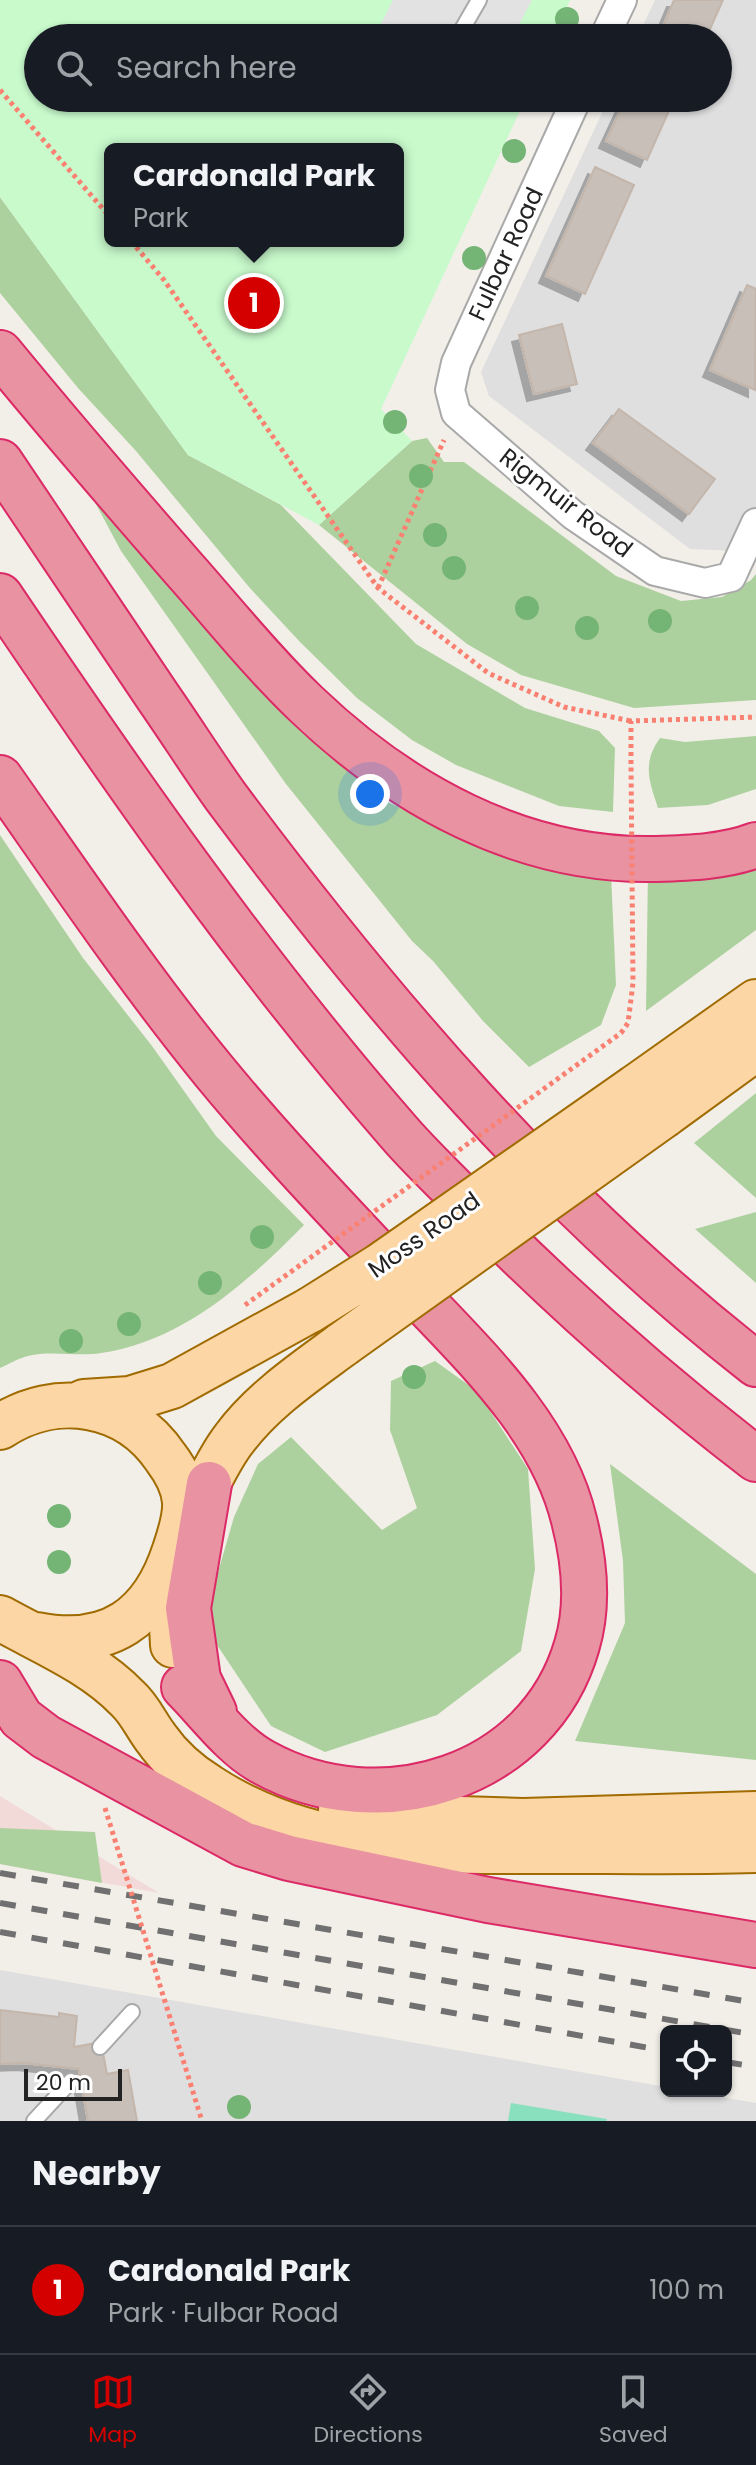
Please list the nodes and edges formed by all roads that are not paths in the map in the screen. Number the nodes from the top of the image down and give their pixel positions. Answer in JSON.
{"nodes":[{"id":1,"x":479,"y":0,"type":"edge"},
{"id":2,"x":622,"y":0,"type":"edge"},
{"id":3,"x":465,"y":24,"type":"edge"},
{"id":4,"x":611,"y":24,"type":"edge"},
{"id":5,"x":571,"y":112,"type":"edge"},
{"id":6,"x":0,"y":353,"type":"edge"},
{"id":7,"x":456,"y":413,"type":"joint"},
{"id":8,"x":0,"y":462,"type":"edge"},
{"id":9,"x":756,"y":523,"type":"edge"},
{"id":10,"x":0,"y":596,"type":"edge"},
{"id":11,"x":0,"y":778,"type":"edge"},
{"id":12,"x":756,"y":845,"type":"edge"},
{"id":13,"x":756,"y":1002,"type":"edge"},
{"id":14,"x":756,"y":1048,"type":"edge"},
{"id":15,"x":650,"y":1101,"type":"junction"},
{"id":16,"x":756,"y":1364,"type":"edge"},
{"id":17,"x":62,"y":1404,"type":"junction"},
{"id":18,"x":0,"y":1427,"type":"edge"},
{"id":19,"x":756,"y":1459,"type":"edge"},
{"id":20,"x":209,"y":1484,"type":"junction"},
{"id":21,"x":176,"y":1548,"type":"junction"},
{"id":22,"x":13,"y":1625,"type":"edge"},
{"id":23,"x":0,"y":1683,"type":"edge"},
{"id":24,"x":184,"y":1687,"type":"junction"},
{"id":25,"x":218,"y":1720,"type":"junction"},
{"id":26,"x":756,"y":1814,"type":"edge"},
{"id":27,"x":756,"y":1850,"type":"edge"},
{"id":28,"x":756,"y":1945,"type":"edge"},
{"id":29,"x":132,"y":2012,"type":"dead end"},
{"id":30,"x":100,"y":2047,"type":"dead end"},
{"id":31,"x":71,"y":2081,"type":"dead end"},
{"id":32,"x":34,"y":2121,"type":"edge"}],
"edges":[{"from":1,"to":3,"type":"lane"},
{"from":2,"to":4,"type":"street"},
{"from":5,"to":7,"type":"street","name":"Fulbar Road"},
{"from":6,"to":12,"type":"highway"},
{"from":7,"to":9,"type":"street","name":"Rigmuir Road"},
{"from":8,"to":16,"type":"highway"},
{"from":10,"to":19,"type":"highway"},
{"from":11,"to":25,"type":"highway"},
{"from":13,"to":15,"type":"main road","name":"Moss Road"},
{"from":14,"to":15,"type":"main road","name":"Moss Road"},
{"from":15,"to":17,"type":"main road","name":"Moss Road","bridge":true},
{"from":15,"to":20,"type":"main road","name":"Moss Road","bridge":true},
{"from":17,"to":18,"type":"main road"},
{"from":17,"to":21,"type":"main road"},
{"from":20,"to":21,"type":"main road","name":"Moss Road"},
{"from":20,"to":25,"type":"highway"},
{"from":21,"to":22,"type":"main road","name":"Moss Road"},
{"from":21,"to":24,"type":"main road"},
{"from":22,"to":27,"type":"main road"},
{"from":23,"to":28,"type":"highway"},
{"from":24,"to":25,"type":"highway"},
{"from":24,"to":26,"type":"main road"},
{"from":29,"to":30,"type":"lane"},
{"from":31,"to":32,"type":"lane"}]}
